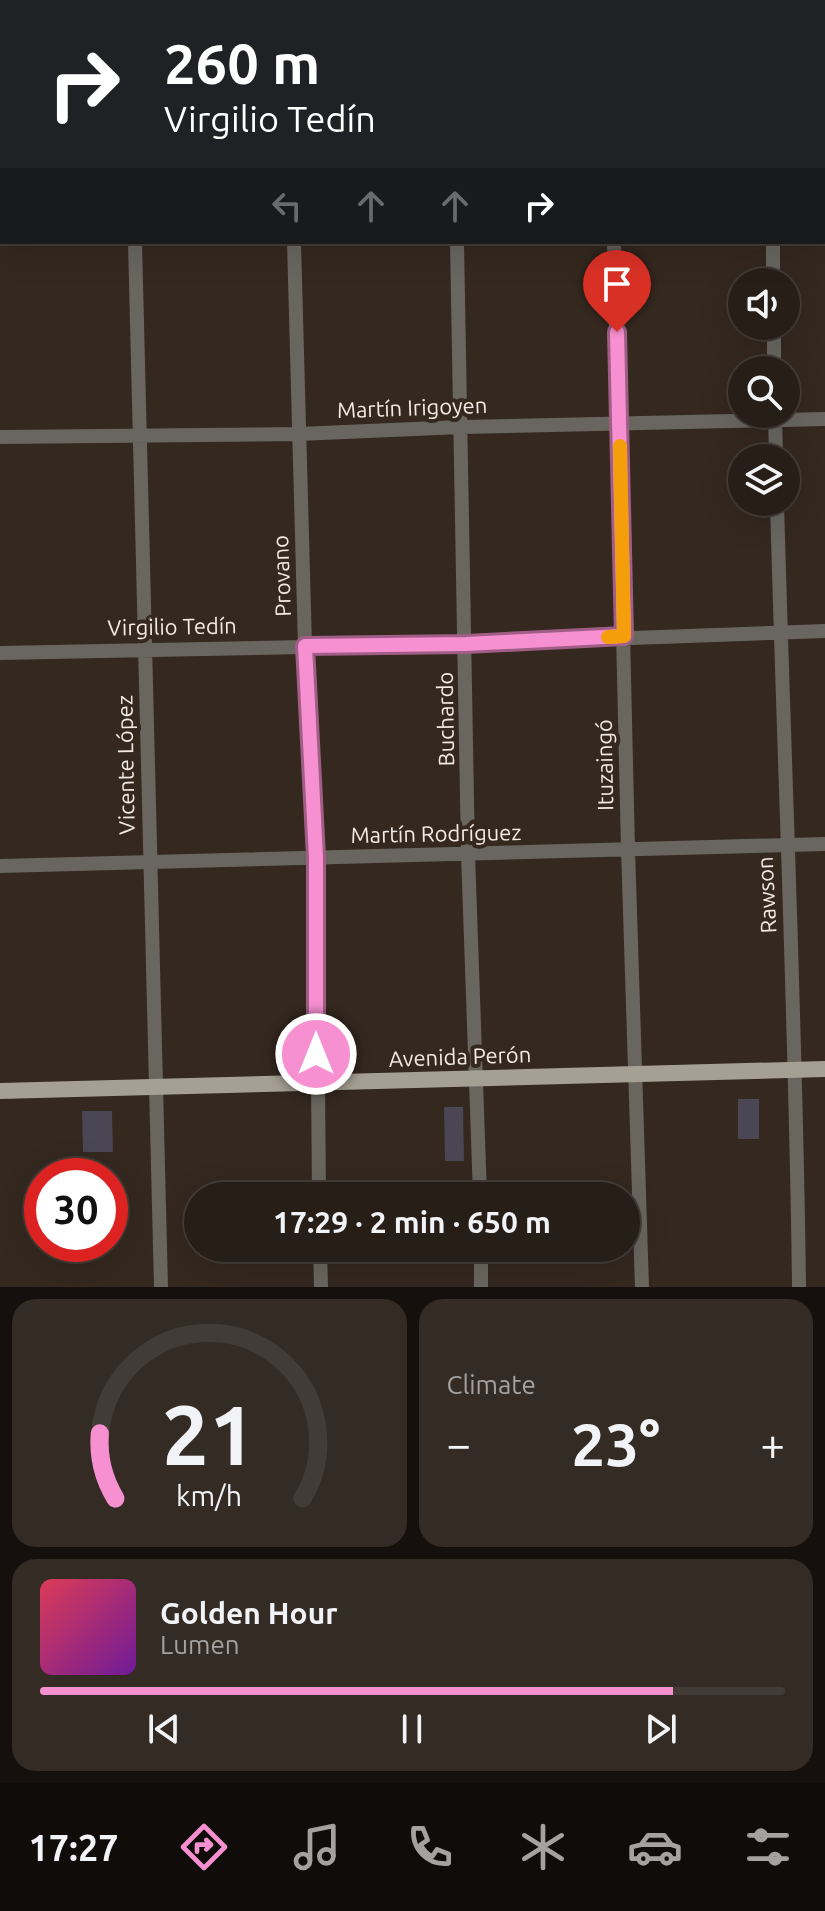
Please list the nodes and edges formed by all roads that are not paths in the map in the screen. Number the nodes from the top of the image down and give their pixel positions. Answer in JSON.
{"nodes":[{"id":1,"x":135,"y":244,"type":"edge"},
{"id":2,"x":294,"y":244,"type":"edge"},
{"id":3,"x":457,"y":244,"type":"edge"},
{"id":4,"x":614,"y":244,"type":"edge"},
{"id":5,"x":773,"y":244,"type":"edge"},
{"id":6,"x":773,"y":268,"type":"edge"},
{"id":7,"x":800,"y":418,"type":"edge"},
{"id":8,"x":825,"y":419,"type":"edge"},
{"id":9,"x":728,"y":420,"type":"edge"},
{"id":10,"x":619,"y":423,"type":"junction"},
{"id":11,"x":460,"y":427,"type":"junction"},
{"id":12,"x":299,"y":434,"type":"junction"},
{"id":13,"x":0,"y":437,"type":"edge"},
{"id":14,"x":139,"y":437,"type":"junction"},
{"id":15,"x":777,"y":516,"type":"edge"},
{"id":16,"x":825,"y":631,"type":"edge"},
{"id":17,"x":780,"y":632,"type":"junction"},
{"id":18,"x":624,"y":636,"type":"junction"},
{"id":19,"x":466,"y":644,"type":"junction"},
{"id":20,"x":305,"y":646,"type":"junction"},
{"id":21,"x":144,"y":648,"type":"junction"},
{"id":22,"x":0,"y":653,"type":"edge"},
{"id":23,"x":825,"y":844,"type":"edge"},
{"id":24,"x":786,"y":845,"type":"junction"},
{"id":25,"x":628,"y":849,"type":"junction"},
{"id":26,"x":468,"y":854,"type":"junction"},
{"id":27,"x":316,"y":857,"type":"junction"},
{"id":28,"x":149,"y":863,"type":"junction"},
{"id":29,"x":0,"y":866,"type":"edge"},
{"id":30,"x":825,"y":1069,"type":"edge"},
{"id":31,"x":796,"y":1070,"type":"junction"},
{"id":32,"x":634,"y":1074,"type":"junction"},
{"id":33,"x":477,"y":1078,"type":"junction"},
{"id":34,"x":316,"y":1083,"type":"junction"},
{"id":35,"x":158,"y":1086,"type":"junction"},
{"id":36,"x":0,"y":1091,"type":"edge"},
{"id":37,"x":319,"y":1182,"type":"edge"},
{"id":38,"x":480,"y":1182,"type":"edge"},
{"id":39,"x":320,"y":1262,"type":"edge"},
{"id":40,"x":481,"y":1262,"type":"edge"},
{"id":41,"x":161,"y":1287,"type":"edge"},
{"id":42,"x":321,"y":1287,"type":"edge"},
{"id":43,"x":481,"y":1287,"type":"edge"},
{"id":44,"x":642,"y":1287,"type":"edge"},
{"id":45,"x":799,"y":1287,"type":"edge"}],
"edges":[{"from":1,"to":14,"type":"street","name":"Vicente López"},
{"from":2,"to":12,"type":"street","name":"Provano"},
{"from":3,"to":11,"type":"street","name":"Buchardo"},
{"from":4,"to":10,"type":"street","name":"Ituzaingó"},
{"from":5,"to":6,"type":"street"},
{"from":7,"to":8,"type":"street","name":"Martín Irigoyen"},
{"from":9,"to":10,"type":"street","name":"Martín Irigoyen"},
{"from":10,"to":11,"type":"street","name":"Martín Irigoyen"},
{"from":10,"to":18,"type":"street","name":"Ituzaingó"},
{"from":11,"to":12,"type":"street","name":"Martín Irigoyen"},
{"from":11,"to":19,"type":"street","name":"Buchardo"},
{"from":12,"to":14,"type":"street","name":"Martín Irigoyen"},
{"from":12,"to":20,"type":"street","name":"Provano"},
{"from":13,"to":14,"type":"street","name":"Martín Irigoyen"},
{"from":14,"to":21,"type":"street","name":"Vicente López"},
{"from":15,"to":17,"type":"street","name":"Rawson"},
{"from":16,"to":17,"type":"street","name":"Virgilio Tedín"},
{"from":17,"to":18,"type":"street","name":"Virgilio Tedín"},
{"from":17,"to":24,"type":"street","name":"Rawson"},
{"from":18,"to":19,"type":"street","name":"Virgilio Tedín"},
{"from":18,"to":25,"type":"street","name":"Ituzaingó"},
{"from":19,"to":20,"type":"street","name":"Virgilio Tedín"},
{"from":19,"to":26,"type":"street","name":"Buchardo"},
{"from":20,"to":21,"type":"street","name":"Virgilio Tedín"},
{"from":20,"to":27,"type":"street","name":"Provano"},
{"from":21,"to":22,"type":"street","name":"Virgilio Tedín"},
{"from":21,"to":28,"type":"street","name":"Vicente López"},
{"from":23,"to":24,"type":"street","name":"Martín Rodríguez"},
{"from":24,"to":25,"type":"street","name":"Martín Rodríguez"},
{"from":24,"to":31,"type":"street","name":"Rawson"},
{"from":25,"to":26,"type":"street","name":"Martín Rodríguez"},
{"from":25,"to":32,"type":"street","name":"Ituzaingó"},
{"from":26,"to":27,"type":"street","name":"Martín Rodríguez"},
{"from":26,"to":33,"type":"street","name":"Buchardo"},
{"from":27,"to":28,"type":"street","name":"Martín Rodríguez"},
{"from":27,"to":34,"type":"street","name":"Provano"},
{"from":28,"to":29,"type":"street","name":"Martín Rodríguez"},
{"from":28,"to":35,"type":"street","name":"Vicente López"},
{"from":30,"to":31,"type":"main road","name":"Avenida Perón"},
{"from":31,"to":32,"type":"main road","name":"Avenida Perón"},
{"from":31,"to":45,"type":"street","name":"Rawson"},
{"from":32,"to":33,"type":"main road","name":"Avenida Perón"},
{"from":32,"to":44,"type":"street","name":"Ituzaingó"},
{"from":33,"to":34,"type":"main road","name":"Avenida Perón"},
{"from":33,"to":38,"type":"street","name":"Buchardo"},
{"from":34,"to":35,"type":"main road","name":"Avenida Perón"},
{"from":34,"to":37,"type":"street","name":"Provano"},
{"from":35,"to":36,"type":"main road","name":"Avenida Perón"},
{"from":35,"to":41,"type":"street","name":"Vicente López"},
{"from":39,"to":42,"type":"street"},
{"from":40,"to":43,"type":"street"}]}
